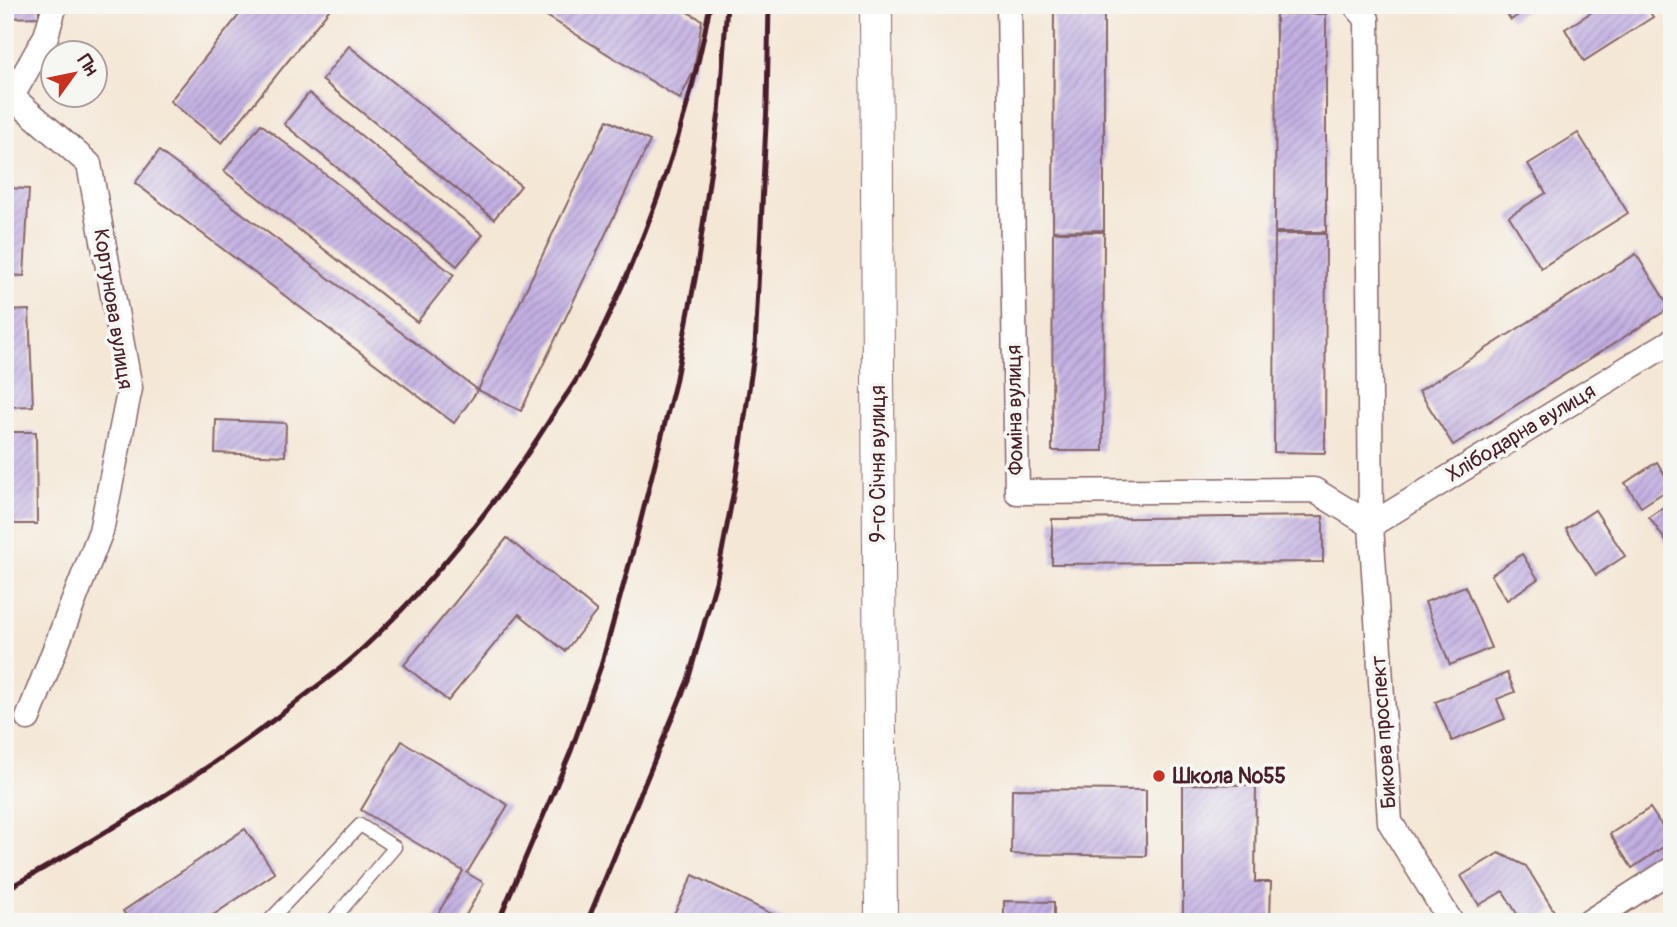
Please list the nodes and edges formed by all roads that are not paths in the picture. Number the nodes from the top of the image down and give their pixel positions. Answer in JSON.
{"nodes":[{"id":1,"x":55,"y":5,"type":"edge"},
{"id":2,"x":876,"y":5,"type":"edge"},
{"id":3,"x":1009,"y":5,"type":"edge"},
{"id":4,"x":1355,"y":5,"type":"edge"},
{"id":5,"x":9,"y":94,"type":"edge"},
{"id":6,"x":1672,"y":341,"type":"edge"},
{"id":7,"x":1371,"y":525,"type":"junction"},
{"id":8,"x":27,"y":718,"type":"dead end"},
{"id":9,"x":1672,"y":869,"type":"edge"},
{"id":10,"x":268,"y":922,"type":"edge"},
{"id":11,"x":331,"y":922,"type":"edge"},
{"id":12,"x":881,"y":922,"type":"edge"},
{"id":13,"x":1451,"y":922,"type":"edge"},
{"id":14,"x":1589,"y":922,"type":"edge"}],
"edges":[{"from":1,"to":5,"type":"street"},
{"from":2,"to":12,"type":"street","name":"9-го Січня вулиця"},
{"from":3,"to":7,"type":"street","name":"Фоміна вулиця"},
{"from":4,"to":7,"type":"street","name":"Бикова проспект"},
{"from":5,"to":8,"type":"street","name":"Кортунова вулиця"},
{"from":6,"to":7,"type":"street","name":"Хлібодарна вулиця"},
{"from":7,"to":13,"type":"street","name":"Бикова проспект"},
{"from":9,"to":14,"type":"street"},
{"from":10,"to":11,"type":"lane"}]}
